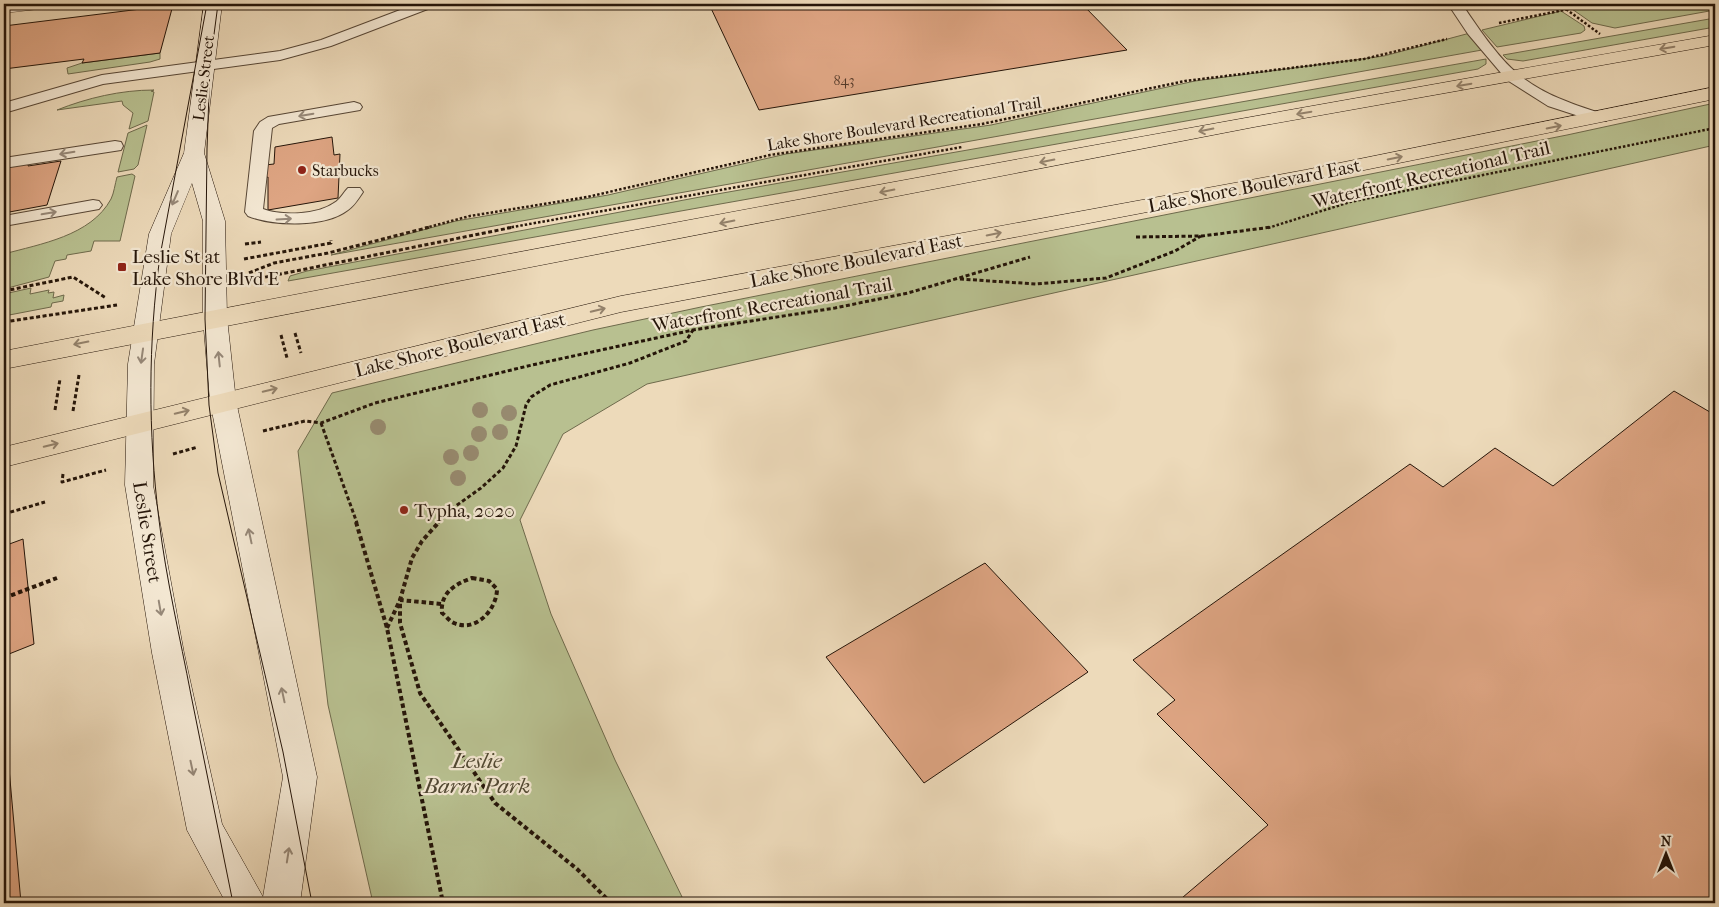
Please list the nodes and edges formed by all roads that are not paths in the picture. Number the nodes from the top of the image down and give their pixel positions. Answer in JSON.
{"nodes":[{"id":1,"x":41,"y":4,"type":"edge"},
{"id":2,"x":213,"y":4,"type":"edge"},
{"id":3,"x":428,"y":4,"type":"edge"},
{"id":4,"x":1455,"y":4,"type":"edge"},
{"id":5,"x":4,"y":8,"type":"edge"},
{"id":6,"x":1715,"y":40,"type":"edge"},
{"id":7,"x":204,"y":65,"type":"junction"},
{"id":8,"x":1512,"y":77,"type":"junction"},
{"id":9,"x":1715,"y":93,"type":"edge"},
{"id":10,"x":354,"y":107,"type":"dead end"},
{"id":11,"x":4,"y":108,"type":"edge"},
{"id":12,"x":1600,"y":118,"type":"junction"},
{"id":13,"x":115,"y":146,"type":"dead end"},
{"id":14,"x":194,"y":153,"type":"junction"},
{"id":15,"x":4,"y":163,"type":"edge"},
{"id":16,"x":354,"y":192,"type":"dead end"},
{"id":17,"x":93,"y":205,"type":"dead end"},
{"id":18,"x":4,"y":221,"type":"edge"},
{"id":19,"x":214,"y":318,"type":"junction"},
{"id":20,"x":146,"y":331,"type":"junction"},
{"id":21,"x":4,"y":360,"type":"edge"},
{"id":22,"x":223,"y":401,"type":"junction"},
{"id":23,"x":141,"y":422,"type":"junction"},
{"id":24,"x":4,"y":457,"type":"edge"},
{"id":25,"x":246,"y":903,"type":"edge"},
{"id":26,"x":281,"y":903,"type":"edge"}],
"edges":[{"from":1,"to":5,"type":"main road"},
{"from":2,"to":7,"type":"main road","name":"Leslie Street"},
{"from":3,"to":7,"type":"lane"},
{"from":4,"to":8,"type":"lane"},
{"from":6,"to":8,"type":"highway","one_way":true},
{"from":7,"to":11,"type":"lane"},
{"from":7,"to":14,"type":"main road","name":"Leslie Street"},
{"from":8,"to":12,"type":"lane"},
{"from":8,"to":19,"type":"highway","one_way":true},
{"from":9,"to":12,"type":"highway","name":"Lake Shore Boulevard East"},
{"from":10,"to":16,"type":"lane","one_way":true},
{"from":22,"to":12,"type":"highway","name":"Lake Shore Boulevard East","one_way":true},
{"from":13,"to":15,"type":"lane","one_way":true},
{"from":14,"to":19,"type":"main road","name":"Leslie Street"},
{"from":14,"to":20,"type":"main road","name":"Leslie Street","one_way":true},
{"from":18,"to":17,"type":"lane","one_way":true},
{"from":19,"to":20,"type":"highway"},
{"from":22,"to":19,"type":"main road","name":"Leslie Street","one_way":true},
{"from":20,"to":21,"type":"highway","one_way":true},
{"from":20,"to":23,"type":"main road","name":"Leslie Street","one_way":true},
{"from":23,"to":22,"type":"highway","name":"Lake Shore Boulevard East","one_way":true},
{"from":26,"to":22,"type":"main road","name":"Leslie Street","one_way":true},
{"from":24,"to":23,"type":"highway","name":"Lake Shore Boulevard East","one_way":true},
{"from":23,"to":25,"type":"main road","name":"Leslie Street","one_way":true}]}
